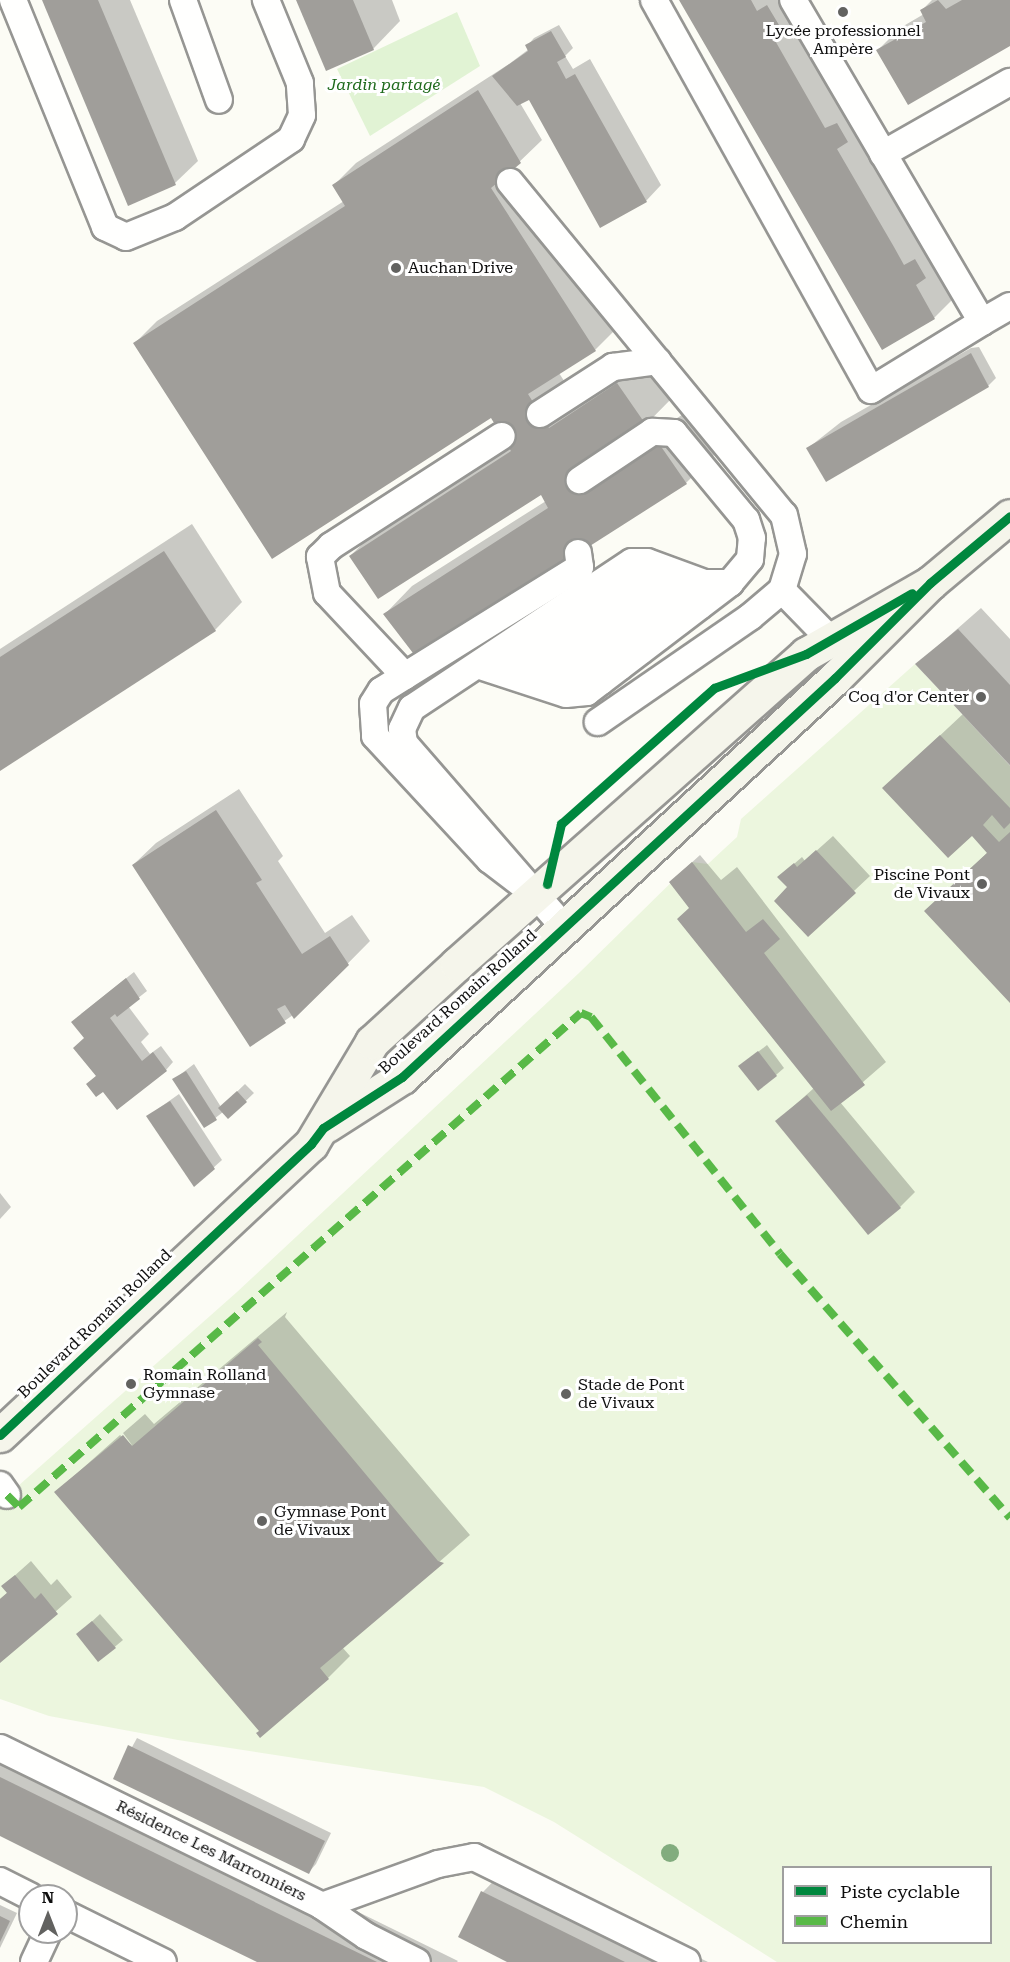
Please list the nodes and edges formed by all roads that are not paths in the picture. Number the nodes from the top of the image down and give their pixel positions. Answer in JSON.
{"nodes":[{"id":1,"x":14,"y":0,"type":"edge"},
{"id":2,"x":183,"y":0,"type":"edge"},
{"id":3,"x":266,"y":0,"type":"edge"},
{"id":4,"x":654,"y":0,"type":"edge"},
{"id":5,"x":793,"y":0,"type":"edge"},
{"id":6,"x":1010,"y":82,"type":"edge"},
{"id":7,"x":219,"y":100,"type":"dead end"},
{"id":8,"x":883,"y":154,"type":"junction"},
{"id":9,"x":510,"y":182,"type":"dead end"},
{"id":10,"x":1010,"y":306,"type":"edge"},
{"id":11,"x":982,"y":322,"type":"junction"},
{"id":12,"x":658,"y":361,"type":"junction"},
{"id":13,"x":540,"y":414,"type":"dead end"},
{"id":14,"x":502,"y":436,"type":"dead end"},
{"id":15,"x":580,"y":480,"type":"dead end"},
{"id":16,"x":1010,"y":516,"type":"edge"},
{"id":17,"x":578,"y":553,"type":"dead end"},
{"id":18,"x":612,"y":577,"type":"junction"},
{"id":19,"x":730,"y":583,"type":"junction"},
{"id":20,"x":930,"y":583,"type":"junction"},
{"id":21,"x":782,"y":590,"type":"junction"},
{"id":22,"x":587,"y":592,"type":"junction"},
{"id":23,"x":699,"y":606,"type":"junction"},
{"id":24,"x":546,"y":621,"type":"junction"},
{"id":25,"x":678,"y":621,"type":"junction"},
{"id":26,"x":831,"y":640,"type":"junction"},
{"id":27,"x":649,"y":644,"type":"junction"},
{"id":28,"x":503,"y":650,"type":"junction"},
{"id":29,"x":480,"y":666,"type":"junction"},
{"id":30,"x":610,"y":674,"type":"junction"},
{"id":31,"x":405,"y":676,"type":"junction"},
{"id":32,"x":598,"y":722,"type":"dead end"},
{"id":33,"x":536,"y":895,"type":"junction"},
{"id":34,"x":563,"y":926,"type":"junction"},
{"id":35,"x":323,"y":1128,"type":"junction"},
{"id":36,"x":0,"y":1435,"type":"edge"},
{"id":37,"x":0,"y":1748,"type":"edge"},
{"id":38,"x":0,"y":1881,"type":"edge"},
{"id":39,"x":18,"y":1890,"type":"edge"},
{"id":40,"x":322,"y":1906,"type":"junction"},
{"id":41,"x":78,"y":1920,"type":"edge"},
{"id":42,"x":42,"y":1944,"type":"edge"},
{"id":43,"x":34,"y":1962,"type":"edge"},
{"id":44,"x":163,"y":1962,"type":"edge"},
{"id":45,"x":417,"y":1962,"type":"edge"},
{"id":46,"x":687,"y":1962,"type":"edge"}],
"edges":[{"from":1,"to":3,"type":"lane"},
{"from":2,"to":7,"type":"lane"},
{"from":4,"to":11,"type":"lane"},
{"from":5,"to":8,"type":"lane"},
{"from":6,"to":8,"type":"lane"},
{"from":8,"to":11,"type":"lane"},
{"from":9,"to":12,"type":"lane"},
{"from":10,"to":11,"type":"lane"},
{"from":12,"to":13,"type":"lane"},
{"from":12,"to":21,"type":"lane"},
{"from":14,"to":31,"type":"lane"},
{"from":15,"to":19,"type":"lane"},
{"from":16,"to":20,"type":"main road","name":"Boulevard Romain Rolland"},
{"from":17,"to":31,"type":"lane"},
{"from":18,"to":19,"type":"lane"},
{"from":18,"to":22,"type":"lane"},
{"from":18,"to":23,"type":"lane"},
{"from":19,"to":23,"type":"lane"},
{"from":20,"to":26,"type":"main road","name":"Boulevard Romain Rolland"},
{"from":20,"to":34,"type":"main road","name":"Boulevard Romain Rolland"},
{"from":21,"to":26,"type":"lane"},
{"from":21,"to":32,"type":"lane"},
{"from":22,"to":24,"type":"lane"},
{"from":22,"to":25,"type":"lane"},
{"from":23,"to":25,"type":"lane"},
{"from":24,"to":27,"type":"lane"},
{"from":24,"to":28,"type":"lane"},
{"from":24,"to":30,"type":"lane"},
{"from":25,"to":27,"type":"lane"},
{"from":26,"to":33,"type":"main road","name":"Boulevard Romain Rolland"},
{"from":27,"to":30,"type":"lane"},
{"from":28,"to":29,"type":"lane"},
{"from":28,"to":30,"type":"lane"},
{"from":29,"to":30,"type":"lane"},
{"from":29,"to":33,"type":"lane"},
{"from":31,"to":33,"type":"lane"},
{"from":33,"to":34,"type":"lane"},
{"from":33,"to":35,"type":"main road","name":"Boulevard Romain Rolland"},
{"from":34,"to":35,"type":"main road","name":"Boulevard Romain Rolland"},
{"from":35,"to":36,"type":"main road","name":"Boulevard Romain Rolland"},
{"from":37,"to":40,"type":"lane","name":"Résidence Les Marronniers"},
{"from":38,"to":39,"type":"lane"},
{"from":40,"to":45,"type":"lane","name":"Résidence Les Marronniers"},
{"from":40,"to":46,"type":"lane"},
{"from":41,"to":44,"type":"lane"},
{"from":42,"to":43,"type":"lane"}]}
